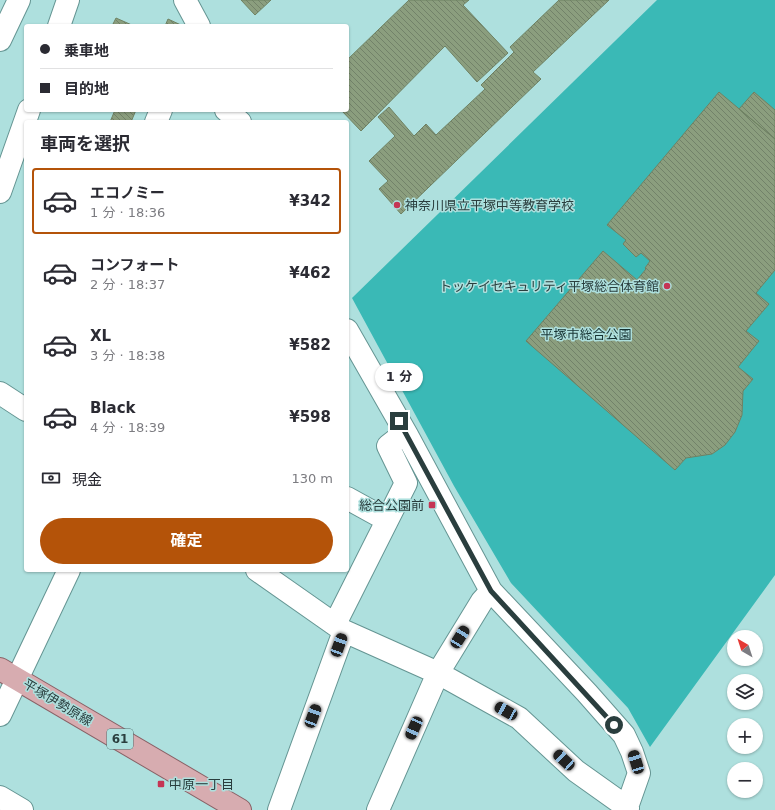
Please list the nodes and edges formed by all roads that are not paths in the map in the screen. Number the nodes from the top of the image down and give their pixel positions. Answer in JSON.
{"nodes":[{"id":1,"x":19,"y":0,"type":"edge"},
{"id":2,"x":68,"y":0,"type":"edge"},
{"id":3,"x":185,"y":0,"type":"edge"},
{"id":4,"x":60,"y":24,"type":"edge"},
{"id":5,"x":198,"y":24,"type":"edge"},
{"id":6,"x":0,"y":40,"type":"edge"},
{"id":7,"x":228,"y":112,"type":"edge"},
{"id":8,"x":238,"y":120,"type":"edge"},
{"id":9,"x":24,"y":124,"type":"edge"},
{"id":10,"x":0,"y":192,"type":"edge"},
{"id":11,"x":349,"y":334,"type":"edge"},
{"id":12,"x":0,"y":392,"type":"edge"},
{"id":13,"x":24,"y":407,"type":"edge"},
{"id":14,"x":407,"y":435,"type":"junction"},
{"id":15,"x":349,"y":499,"type":"edge"},
{"id":16,"x":387,"y":520,"type":"junction"},
{"id":17,"x":68,"y":572,"type":"edge"},
{"id":18,"x":260,"y":572,"type":"edge"},
{"id":19,"x":491,"y":591,"type":"junction"},
{"id":20,"x":340,"y":628,"type":"junction"},
{"id":21,"x":9,"y":673,"type":"edge"},
{"id":22,"x":438,"y":673,"type":"junction"},
{"id":23,"x":0,"y":716,"type":"edge"},
{"id":24,"x":0,"y":797,"type":"edge"},
{"id":25,"x":627,"y":809,"type":"edge"},
{"id":26,"x":22,"y":810,"type":"edge"},
{"id":27,"x":240,"y":810,"type":"edge"},
{"id":28,"x":279,"y":810,"type":"edge"},
{"id":29,"x":378,"y":810,"type":"edge"}],
"edges":[{"from":1,"to":6,"type":"street"},
{"from":2,"to":4,"type":"street"},
{"from":3,"to":5,"type":"street"},
{"from":7,"to":8,"type":"street"},
{"from":9,"to":10,"type":"street"},
{"from":11,"to":14,"type":"street"},
{"from":12,"to":13,"type":"street"},
{"from":14,"to":16,"type":"street"},
{"from":14,"to":19,"type":"street"},
{"from":15,"to":16,"type":"street"},
{"from":16,"to":20,"type":"street"},
{"from":17,"to":21,"type":"street"},
{"from":18,"to":20,"type":"street"},
{"from":19,"to":22,"type":"street"},
{"from":19,"to":25,"type":"street"},
{"from":20,"to":22,"type":"street"},
{"from":20,"to":28,"type":"street"},
{"from":21,"to":23,"type":"street"},
{"from":21,"to":27,"type":"main road","name":"平塚伊勢原線","number":"61"},
{"from":22,"to":25,"type":"street"},
{"from":22,"to":29,"type":"street"},
{"from":24,"to":26,"type":"street"}]}
